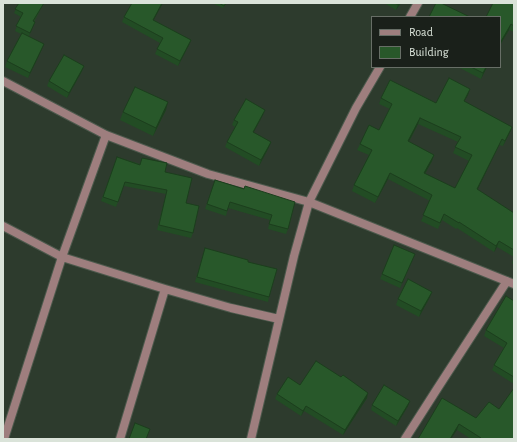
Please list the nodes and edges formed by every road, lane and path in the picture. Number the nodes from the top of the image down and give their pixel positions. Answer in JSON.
{"nodes":[{"id":1,"x":418,"y":3,"type":"edge"},
{"id":2,"x":411,"y":16,"type":"edge"},
{"id":3,"x":379,"y":68,"type":"edge"},
{"id":4,"x":3,"y":81,"type":"edge"},
{"id":5,"x":106,"y":135,"type":"junction"},
{"id":6,"x":309,"y":202,"type":"junction"},
{"id":7,"x":3,"y":226,"type":"edge"},
{"id":8,"x":62,"y":258,"type":"junction"},
{"id":9,"x":511,"y":283,"type":"edge"},
{"id":10,"x":164,"y":289,"type":"junction"},
{"id":11,"x":279,"y":319,"type":"junction"},
{"id":12,"x":4,"y":439,"type":"edge"},
{"id":13,"x":120,"y":439,"type":"edge"},
{"id":14,"x":250,"y":439,"type":"edge"},
{"id":15,"x":406,"y":439,"type":"edge"}],
"edges":[{"from":1,"to":2,"type":"street"},
{"from":3,"to":6,"type":"street"},
{"from":4,"to":5,"type":"street"},
{"from":5,"to":6,"type":"street"},
{"from":5,"to":8,"type":"street"},
{"from":6,"to":9,"type":"street"},
{"from":6,"to":11,"type":"street"},
{"from":7,"to":8,"type":"street"},
{"from":8,"to":10,"type":"street"},
{"from":8,"to":12,"type":"street"},
{"from":9,"to":15,"type":"street"},
{"from":10,"to":11,"type":"street"},
{"from":10,"to":13,"type":"street"},
{"from":11,"to":14,"type":"street"}]}
